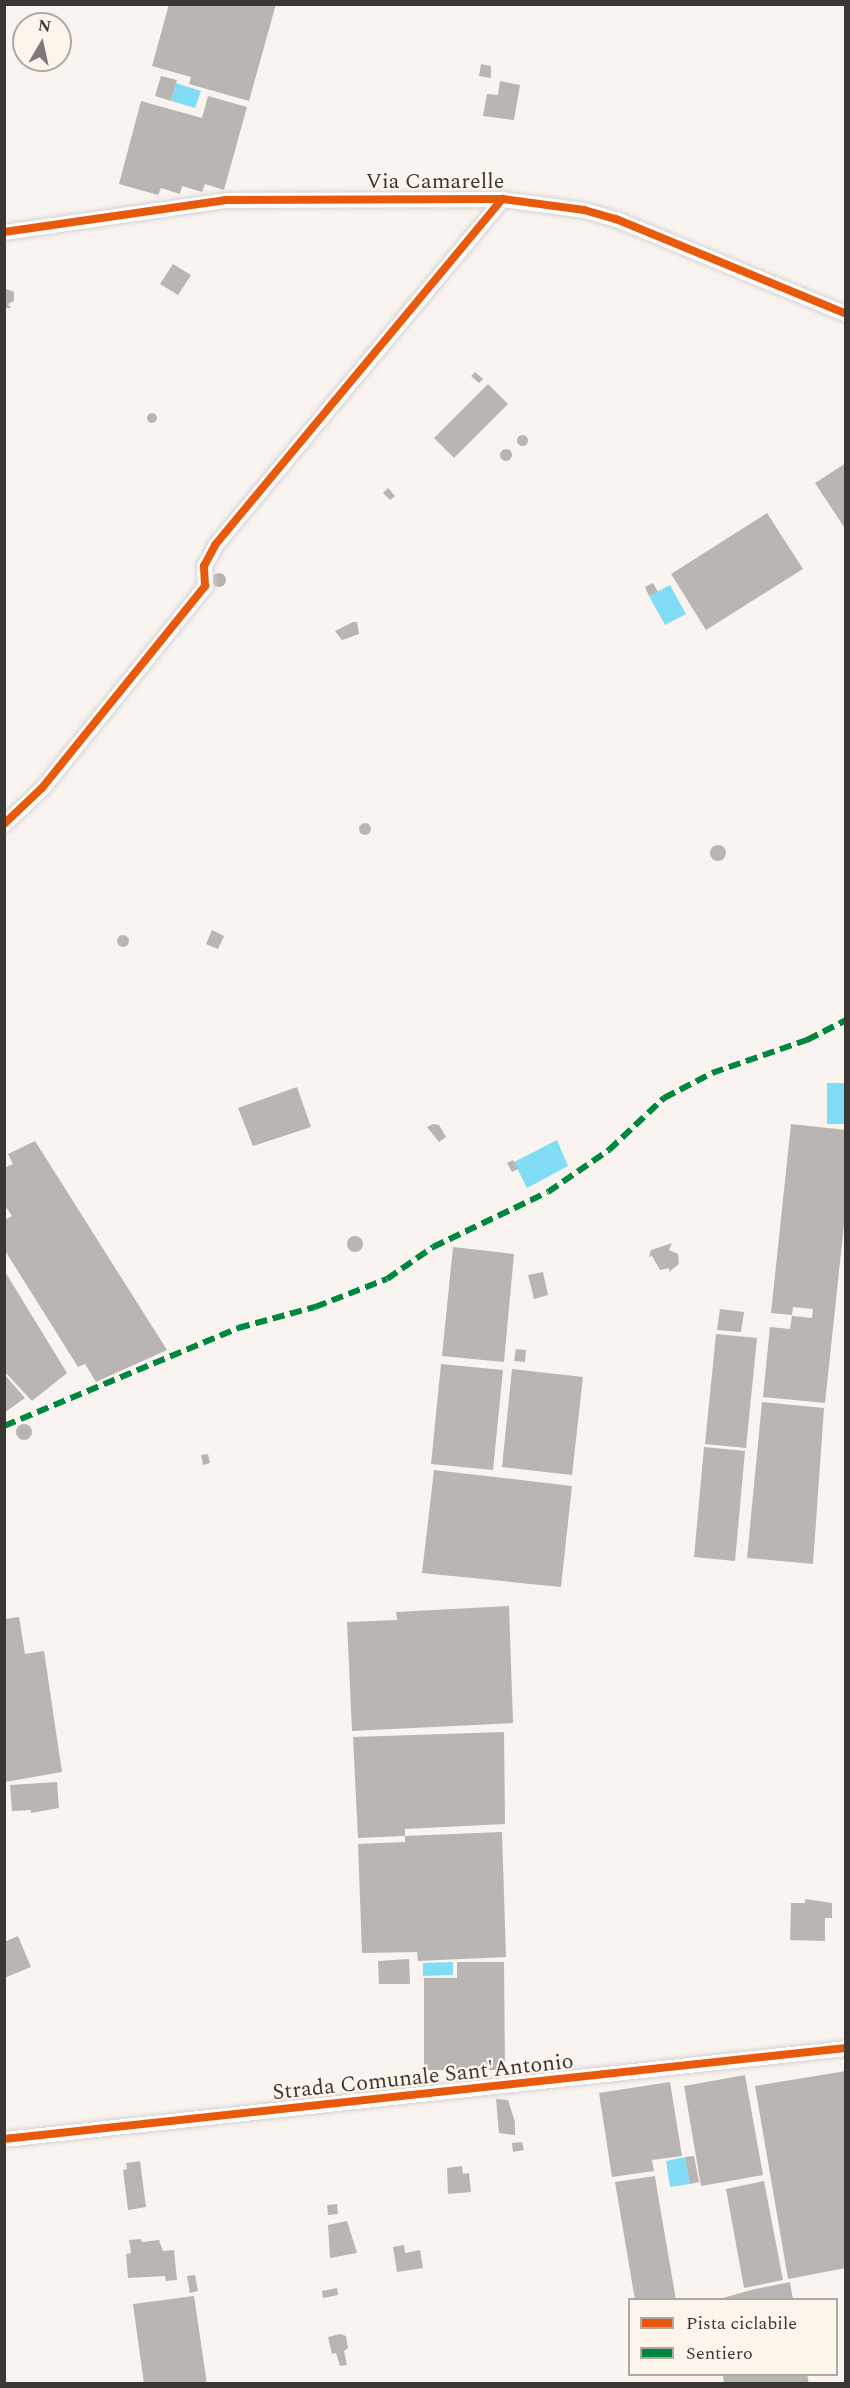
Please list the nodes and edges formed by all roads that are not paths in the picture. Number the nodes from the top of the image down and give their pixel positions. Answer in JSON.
{"nodes":[{"id":1,"x":502,"y":199,"type":"junction"},
{"id":2,"x":4,"y":231,"type":"edge"},
{"id":3,"x":846,"y":314,"type":"edge"},
{"id":4,"x":4,"y":824,"type":"edge"},
{"id":5,"x":846,"y":2048,"type":"edge"},
{"id":6,"x":4,"y":2139,"type":"edge"}],
"edges":[{"from":1,"to":2,"type":"street","name":"Via Camarelle"},
{"from":1,"to":3,"type":"street","name":"Via Camarelle"},
{"from":1,"to":4,"type":"street"},
{"from":5,"to":6,"type":"street","name":"Strada Comunale Sant'Antonio"}]}
